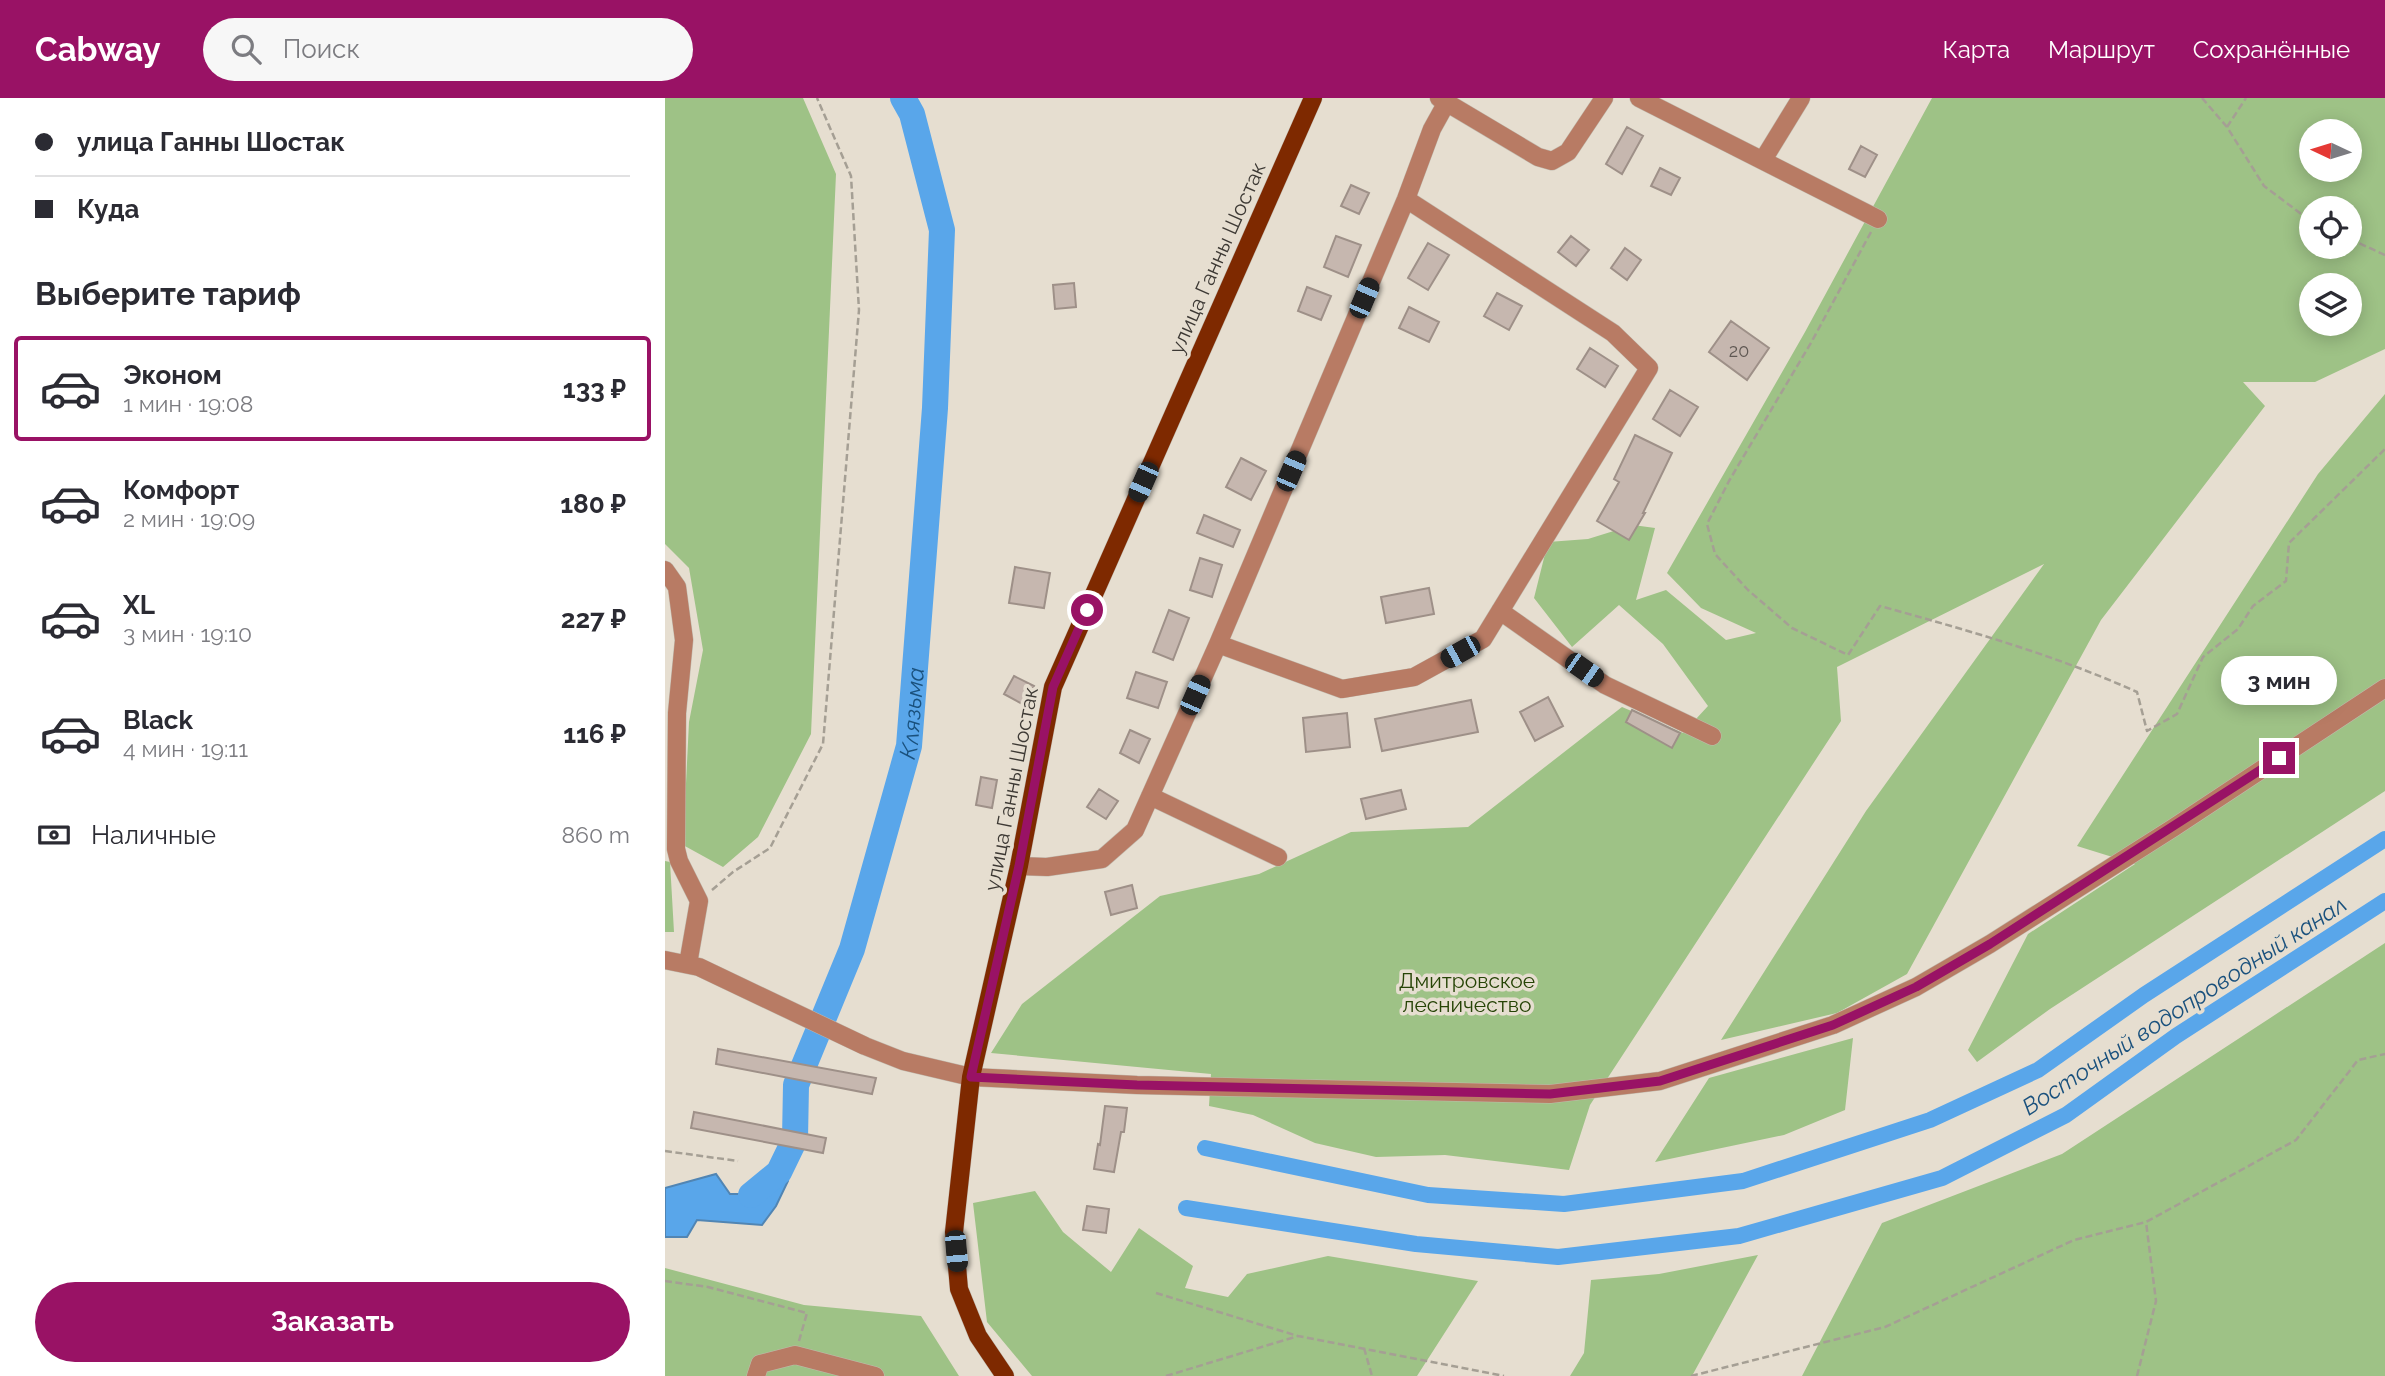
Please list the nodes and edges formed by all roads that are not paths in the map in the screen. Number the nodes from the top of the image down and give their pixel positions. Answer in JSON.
{"nodes":[{"id":1,"x":1313,"y":98,"type":"edge"},
{"id":2,"x":1604,"y":98,"type":"edge"},
{"id":3,"x":1640,"y":98,"type":"edge"},
{"id":4,"x":1801,"y":98,"type":"edge"},
{"id":5,"x":1443,"y":100,"type":"edge"},
{"id":6,"x":1763,"y":160,"type":"junction"},
{"id":7,"x":1406,"y":199,"type":"junction"},
{"id":8,"x":1878,"y":219,"type":"road end"},
{"id":9,"x":665,"y":570,"type":"edge"},
{"id":10,"x":1500,"y":611,"type":"junction"},
{"id":11,"x":1218,"y":644,"type":"junction"},
{"id":12,"x":2385,"y":688,"type":"edge"},
{"id":13,"x":1712,"y":736,"type":"dead end"},
{"id":14,"x":671,"y":743,"type":"edge"},
{"id":15,"x":1150,"y":796,"type":"junction"},
{"id":16,"x":1278,"y":857,"type":"dead end"},
{"id":17,"x":1019,"y":866,"type":"junction"},
{"id":18,"x":665,"y":960,"type":"edge"},
{"id":19,"x":688,"y":964,"type":"junction"},
{"id":20,"x":971,"y":1077,"type":"junction"},
{"id":21,"x":820,"y":1368,"type":"edge"},
{"id":22,"x":756,"y":1376,"type":"edge"},
{"id":23,"x":875,"y":1376,"type":"edge"},
{"id":24,"x":1005,"y":1376,"type":"edge"}],
"edges":[{"from":1,"to":17,"type":"main road","name":"улица Ганны Шостак"},
{"from":2,"to":5,"type":"street"},
{"from":3,"to":6,"type":"street"},
{"from":4,"to":6,"type":"street"},
{"from":5,"to":7,"type":"street"},
{"from":6,"to":8,"type":"street"},
{"from":7,"to":10,"type":"street"},
{"from":7,"to":11,"type":"street"},
{"from":9,"to":14,"type":"street"},
{"from":10,"to":11,"type":"street"},
{"from":10,"to":13,"type":"street"},
{"from":11,"to":15,"type":"street"},
{"from":12,"to":20,"type":"street"},
{"from":14,"to":19,"type":"street"},
{"from":15,"to":16,"type":"street"},
{"from":15,"to":17,"type":"street"},
{"from":17,"to":20,"type":"main road","name":"улица Ганны Шостак"},
{"from":18,"to":19,"type":"street"},
{"from":19,"to":20,"type":"street"},
{"from":20,"to":24,"type":"main road","name":"улица Ганны Шостак"},
{"from":21,"to":22,"type":"street"},
{"from":21,"to":23,"type":"street"}]}
